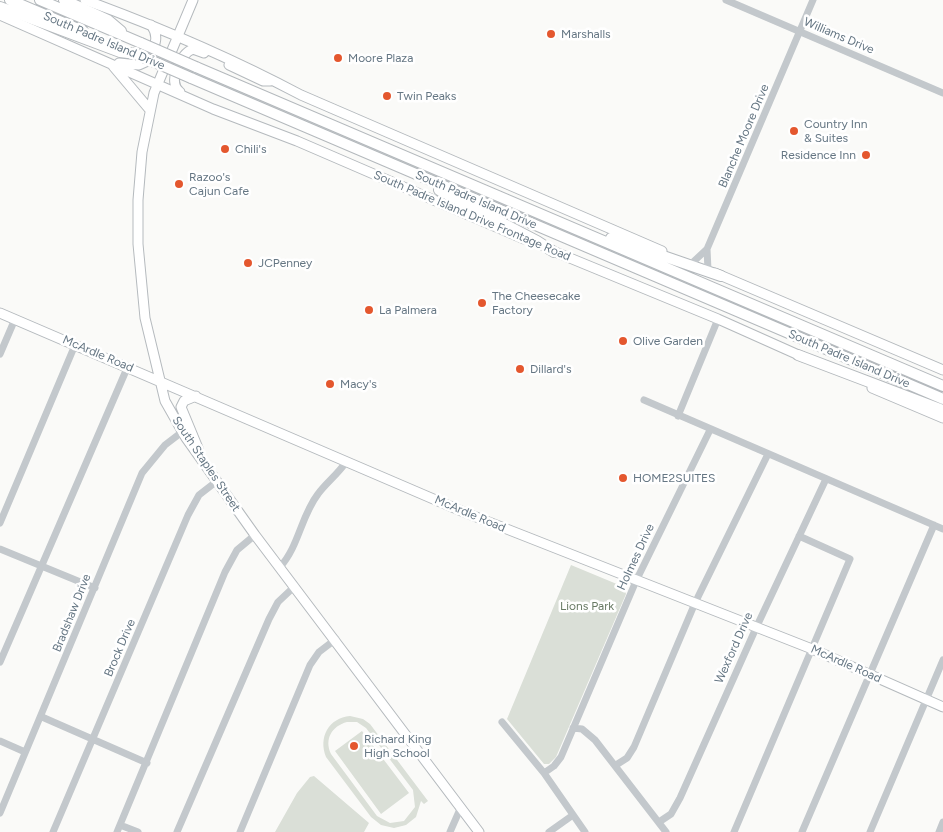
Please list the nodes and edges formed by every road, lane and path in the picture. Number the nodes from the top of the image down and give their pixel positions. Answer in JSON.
{"nodes":[{"id":1,"x":10,"y":0,"type":"edge"},
{"id":2,"x":40,"y":0,"type":"edge"},
{"id":3,"x":64,"y":0,"type":"edge"},
{"id":4,"x":85,"y":0,"type":"edge"},
{"id":5,"x":193,"y":0,"type":"edge"},
{"id":6,"x":726,"y":0,"type":"edge"},
{"id":7,"x":813,"y":0,"type":"edge"},
{"id":8,"x":0,"y":7,"type":"edge"},
{"id":9,"x":0,"y":14,"type":"edge"},
{"id":10,"x":151,"y":24,"type":"junction"},
{"id":11,"x":800,"y":31,"type":"junction"},
{"id":12,"x":178,"y":36,"type":"junction"},
{"id":13,"x":129,"y":38,"type":"junction"},
{"id":14,"x":136,"y":54,"type":"junction"},
{"id":15,"x":109,"y":62,"type":"junction"},
{"id":16,"x":276,"y":81,"type":"junction"},
{"id":17,"x":157,"y":83,"type":"junction"},
{"id":18,"x":943,"y":93,"type":"edge"},
{"id":19,"x":213,"y":109,"type":"junction"},
{"id":20,"x":150,"y":110,"type":"junction"},
{"id":21,"x":423,"y":177,"type":"junction"},
{"id":22,"x":546,"y":217,"type":"junction"},
{"id":23,"x":707,"y":249,"type":"junction"},
{"id":24,"x":554,"y":252,"type":"junction"},
{"id":25,"x":691,"y":264,"type":"junction"},
{"id":26,"x":708,"y":270,"type":"junction"},
{"id":27,"x":721,"y":276,"type":"junction"},
{"id":28,"x":0,"y":313,"type":"edge"},
{"id":29,"x":15,"y":319,"type":"junction"},
{"id":30,"x":718,"y":319,"type":"junction"},
{"id":31,"x":75,"y":345,"type":"junction"},
{"id":32,"x":0,"y":354,"type":"edge"},
{"id":33,"x":798,"y":355,"type":"junction"},
{"id":34,"x":128,"y":366,"type":"junction"},
{"id":35,"x":943,"y":370,"type":"edge"},
{"id":36,"x":160,"y":381,"type":"junction"},
{"id":37,"x":943,"y":386,"type":"edge"},
{"id":38,"x":196,"y":396,"type":"junction"},
{"id":39,"x":943,"y":399,"type":"edge"},
{"id":40,"x":644,"y":400,"type":"dead end"},
{"id":41,"x":943,"y":410,"type":"edge"},
{"id":42,"x":678,"y":416,"type":"junction"},
{"id":43,"x":943,"y":418,"type":"edge"},
{"id":44,"x":710,"y":430,"type":"junction"},
{"id":45,"x":182,"y":432,"type":"junction"},
{"id":46,"x":768,"y":454,"type":"junction"},
{"id":47,"x":204,"y":462,"type":"junction"},
{"id":48,"x":346,"y":462,"type":"junction"},
{"id":49,"x":826,"y":479,"type":"junction"},
{"id":50,"x":217,"y":481,"type":"junction"},
{"id":51,"x":0,"y":523,"type":"edge"},
{"id":52,"x":934,"y":524,"type":"junction"},
{"id":53,"x":943,"y":528,"type":"edge"},
{"id":54,"x":255,"y":535,"type":"junction"},
{"id":55,"x":799,"y":536,"type":"junction"},
{"id":56,"x":0,"y":549,"type":"edge"},
{"id":57,"x":42,"y":566,"type":"junction"},
{"id":58,"x":280,"y":567,"type":"junction"},
{"id":59,"x":636,"y":581,"type":"junction"},
{"id":60,"x":295,"y":586,"type":"junction"},
{"id":61,"x":95,"y":588,"type":"junction"},
{"id":62,"x":695,"y":603,"type":"junction"},
{"id":63,"x":756,"y":628,"type":"junction"},
{"id":64,"x":336,"y":639,"type":"junction"},
{"id":65,"x":812,"y":649,"type":"junction"},
{"id":66,"x":943,"y":660,"type":"edge"},
{"id":67,"x":0,"y":662,"type":"edge"},
{"id":68,"x":868,"y":674,"type":"junction"},
{"id":69,"x":926,"y":699,"type":"junction"},
{"id":70,"x":943,"y":707,"type":"edge"},
{"id":71,"x":42,"y":717,"type":"junction"},
{"id":72,"x":502,"y":722,"type":"dead end"},
{"id":73,"x":573,"y":728,"type":"junction"},
{"id":74,"x":93,"y":740,"type":"junction"},
{"id":75,"x":0,"y":742,"type":"edge"},
{"id":76,"x":25,"y":752,"type":"junction"},
{"id":77,"x":148,"y":762,"type":"junction"},
{"id":78,"x":616,"y":765,"type":"junction"},
{"id":79,"x":544,"y":772,"type":"junction"},
{"id":80,"x":461,"y":807,"type":"junction"},
{"id":81,"x":0,"y":813,"type":"edge"},
{"id":82,"x":572,"y":814,"type":"junction"},
{"id":83,"x":659,"y":822,"type":"junction"},
{"id":84,"x":943,"y":822,"type":"edge"},
{"id":85,"x":119,"y":828,"type":"edge"},
{"id":86,"x":53,"y":832,"type":"edge"},
{"id":87,"x":138,"y":832,"type":"edge"},
{"id":88,"x":177,"y":832,"type":"edge"},
{"id":89,"x":240,"y":832,"type":"edge"},
{"id":90,"x":450,"y":832,"type":"edge"},
{"id":91,"x":479,"y":832,"type":"edge"},
{"id":92,"x":549,"y":832,"type":"edge"},
{"id":93,"x":586,"y":832,"type":"edge"},
{"id":94,"x":666,"y":832,"type":"edge"},
{"id":95,"x":734,"y":832,"type":"edge"},
{"id":96,"x":802,"y":832,"type":"edge"},
{"id":97,"x":870,"y":832,"type":"edge"},
{"id":98,"x":939,"y":832,"type":"edge"}],
"edges":[{"from":1,"to":14,"type":"highway","name":"South Padre Island Drive"},
{"from":2,"to":13,"type":"highway","name":"South Padre Island Drive"},
{"from":3,"to":13,"type":"highway"},
{"from":4,"to":10,"type":"main road"},
{"from":5,"to":12,"type":"main road","name":"South Staples Street"},
{"from":6,"to":11,"type":"street","name":"Williams Drive"},
{"from":7,"to":11,"type":"street","name":"Blanche Moore Drive"},
{"from":8,"to":14,"type":"highway"},
{"from":9,"to":15,"type":"main road","name":"South Padre Island Drive Frontage Road"},
{"from":10,"to":12,"type":"main road"},
{"from":10,"to":15,"type":"main road"},
{"from":11,"to":18,"type":"street","name":"Williams Drive"},
{"from":11,"to":23,"type":"street","name":"Blanche Moore Drive"},
{"from":12,"to":16,"type":"main road"},
{"from":12,"to":17,"type":"main road","name":"South Staples Street"},
{"from":13,"to":22,"type":"highway","name":"South Padre Island Drive","bridge":true},
{"from":14,"to":21,"type":"highway","name":"South Padre Island Drive","bridge":true},
{"from":15,"to":17,"type":"main road","name":"South Padre Island Drive Frontage Road"},
{"from":15,"to":20,"type":"main road"},
{"from":16,"to":19,"type":"main road"},
{"from":16,"to":25,"type":"main road"},
{"from":17,"to":19,"type":"main road","name":"South Padre Island Drive Frontage Road"},
{"from":17,"to":20,"type":"main road","name":"South Staples Street"},
{"from":19,"to":24,"type":"main road","name":"South Padre Island Drive Frontage Road"},
{"from":20,"to":36,"type":"main road","name":"South Staples Street"},
{"from":21,"to":24,"type":"highway"},
{"from":21,"to":39,"type":"highway","name":"South Padre Island Drive"},
{"from":22,"to":27,"type":"highway"},
{"from":22,"to":37,"type":"highway","name":"South Padre Island Drive"},
{"from":23,"to":25,"type":"street","name":"Blanche Moore Drive"},
{"from":23,"to":26,"type":"street","name":"Blanche Moore Drive"},
{"from":24,"to":30,"type":"main road","name":"South Padre Island Drive Frontage Road"},
{"from":25,"to":26,"type":"main road"},
{"from":26,"to":27,"type":"main road"},
{"from":27,"to":35,"type":"main road"},
{"from":28,"to":29,"type":"main road","name":"McArdle Road"},
{"from":29,"to":31,"type":"main road","name":"McArdle Road"},
{"from":29,"to":32,"type":"street"},
{"from":30,"to":33,"type":"main road","name":"South Padre Island Drive Frontage Road"},
{"from":30,"to":42,"type":"street"},
{"from":31,"to":34,"type":"main road","name":"McArdle Road"},
{"from":31,"to":51,"type":"street"},
{"from":33,"to":41,"type":"highway"},
{"from":33,"to":43,"type":"main road","name":"South Padre Island Drive Frontage Road"},
{"from":34,"to":36,"type":"main road","name":"McArdle Road"},
{"from":34,"to":57,"type":"street"},
{"from":36,"to":38,"type":"main road","name":"McArdle Road"},
{"from":36,"to":45,"type":"main road","name":"South Staples Street"},
{"from":38,"to":47,"type":"main road"},
{"from":38,"to":48,"type":"main road","name":"McArdle Road"},
{"from":40,"to":42,"type":"street"},
{"from":42,"to":44,"type":"street"},
{"from":44,"to":46,"type":"street"},
{"from":44,"to":59,"type":"street","name":"Holmes Drive"},
{"from":45,"to":47,"type":"main road","name":"South Staples Street"},
{"from":45,"to":61,"type":"street","name":"Bradshaw Drive"},
{"from":46,"to":49,"type":"street"},
{"from":46,"to":62,"type":"street"},
{"from":47,"to":50,"type":"main road","name":"South Staples Street"},
{"from":48,"to":58,"type":"street"},
{"from":48,"to":59,"type":"main road","name":"McArdle Road"},
{"from":49,"to":52,"type":"street"},
{"from":49,"to":55,"type":"street","name":"Wexford Drive"},
{"from":50,"to":54,"type":"main road","name":"South Staples Street"},
{"from":50,"to":74,"type":"street","name":"Brock Drive"},
{"from":52,"to":53,"type":"street"},
{"from":52,"to":68,"type":"street"},
{"from":54,"to":58,"type":"main road","name":"South Staples Street"},
{"from":54,"to":77,"type":"street"},
{"from":55,"to":63,"type":"street","name":"Wexford Drive"},
{"from":55,"to":65,"type":"street"},
{"from":56,"to":57,"type":"street"},
{"from":57,"to":61,"type":"street"},
{"from":57,"to":67,"type":"street"},
{"from":58,"to":60,"type":"main road","name":"South Staples Street"},
{"from":59,"to":62,"type":"main road","name":"McArdle Road"},
{"from":59,"to":73,"type":"street","name":"Holmes Drive"},
{"from":60,"to":64,"type":"main road","name":"South Staples Street"},
{"from":60,"to":88,"type":"street"},
{"from":61,"to":71,"type":"street","name":"Bradshaw Drive"},
{"from":62,"to":63,"type":"main road","name":"McArdle Road"},
{"from":62,"to":78,"type":"street"},
{"from":63,"to":65,"type":"main road","name":"McArdle Road"},
{"from":63,"to":83,"type":"street","name":"Wexford Drive"},
{"from":64,"to":80,"type":"main road","name":"South Staples Street"},
{"from":64,"to":89,"type":"street"},
{"from":65,"to":68,"type":"main road","name":"McArdle Road"},
{"from":65,"to":95,"type":"street"},
{"from":66,"to":69,"type":"street"},
{"from":68,"to":69,"type":"main road","name":"McArdle Road"},
{"from":68,"to":96,"type":"street"},
{"from":69,"to":70,"type":"main road","name":"McArdle Road"},
{"from":69,"to":97,"type":"street"},
{"from":71,"to":74,"type":"street"},
{"from":71,"to":76,"type":"street","name":"Bradshaw Drive"},
{"from":72,"to":79,"type":"street"},
{"from":73,"to":78,"type":"street"},
{"from":73,"to":79,"type":"street","name":"Holmes Drive"},
{"from":74,"to":77,"type":"street"},
{"from":74,"to":86,"type":"street","name":"Brock Drive"},
{"from":75,"to":76,"type":"street"},
{"from":76,"to":81,"type":"street","name":"Bradshaw Drive"},
{"from":77,"to":85,"type":"street"},
{"from":78,"to":83,"type":"street"},
{"from":79,"to":82,"type":"street"},
{"from":80,"to":90,"type":"street"},
{"from":80,"to":91,"type":"main road","name":"South Staples Street"},
{"from":82,"to":92,"type":"street"},
{"from":82,"to":93,"type":"street"},
{"from":83,"to":94,"type":"street"},
{"from":84,"to":98,"type":"street"},
{"from":85,"to":87,"type":"street"}]}
